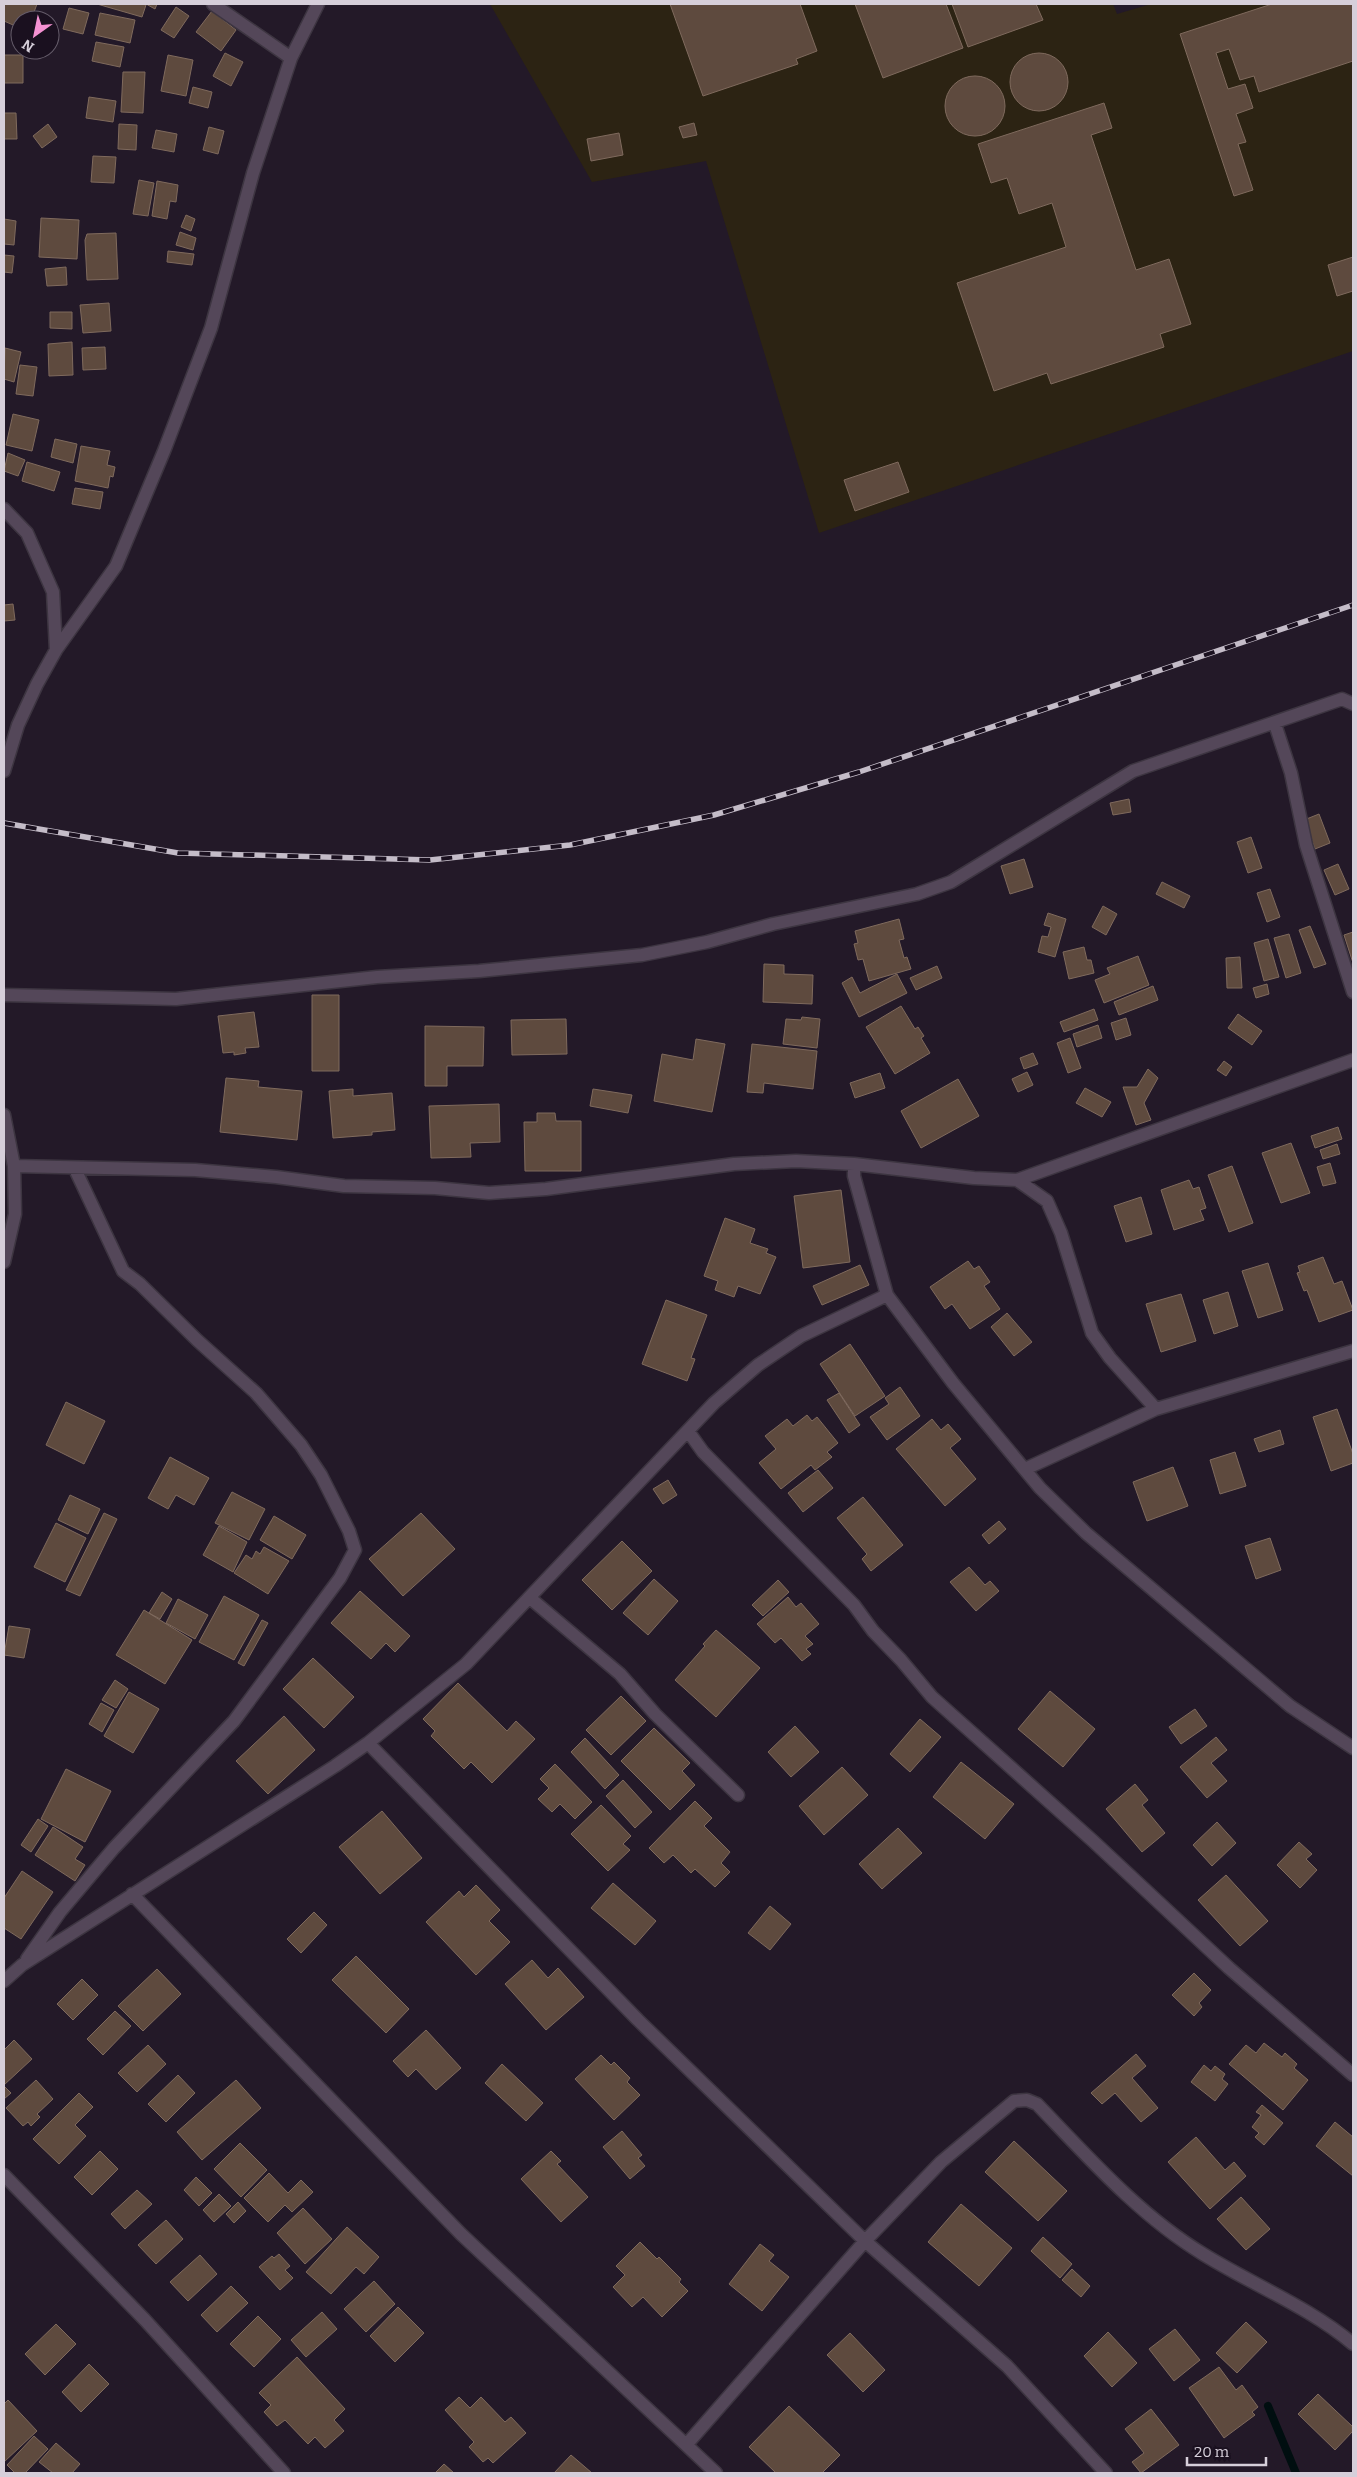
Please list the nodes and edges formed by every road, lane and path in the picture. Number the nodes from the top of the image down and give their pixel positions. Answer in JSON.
{"nodes":[{"id":1,"x":213,"y":4,"type":"edge"},
{"id":2,"x":318,"y":4,"type":"edge"},
{"id":3,"x":291,"y":58,"type":"junction"},
{"id":4,"x":4,"y":509,"type":"edge"},
{"id":5,"x":56,"y":650,"type":"junction"},
{"id":6,"x":1353,"y":704,"type":"edge"},
{"id":7,"x":1275,"y":724,"type":"junction"},
{"id":8,"x":4,"y":771,"type":"edge"},
{"id":9,"x":1353,"y":992,"type":"edge"},
{"id":10,"x":4,"y":995,"type":"edge"},
{"id":11,"x":1353,"y":1060,"type":"edge"},
{"id":12,"x":4,"y":1115,"type":"edge"},
{"id":13,"x":854,"y":1164,"type":"junction"},
{"id":14,"x":14,"y":1166,"type":"junction"},
{"id":15,"x":75,"y":1169,"type":"junction"},
{"id":16,"x":1017,"y":1180,"type":"junction"},
{"id":17,"x":4,"y":1262,"type":"edge"},
{"id":18,"x":886,"y":1295,"type":"junction"},
{"id":19,"x":1353,"y":1351,"type":"edge"},
{"id":20,"x":1156,"y":1409,"type":"junction"},
{"id":21,"x":688,"y":1430,"type":"junction"},
{"id":22,"x":1025,"y":1469,"type":"junction"},
{"id":23,"x":530,"y":1598,"type":"junction"},
{"id":24,"x":368,"y":1743,"type":"junction"},
{"id":25,"x":1353,"y":1748,"type":"edge"},
{"id":26,"x":738,"y":1795,"type":"dead end"},
{"id":27,"x":132,"y":1894,"type":"junction"},
{"id":28,"x":22,"y":1965,"type":"junction"},
{"id":29,"x":4,"y":1981,"type":"edge"},
{"id":30,"x":1353,"y":2075,"type":"edge"},
{"id":31,"x":4,"y":2175,"type":"edge"},
{"id":32,"x":865,"y":2241,"type":"junction"},
{"id":33,"x":1353,"y":2344,"type":"edge"},
{"id":34,"x":687,"y":2444,"type":"junction"},
{"id":35,"x":284,"y":2473,"type":"edge"},
{"id":36,"x":716,"y":2473,"type":"edge"},
{"id":37,"x":1106,"y":2473,"type":"edge"}],
"edges":[{"from":1,"to":3,"type":"street"},
{"from":2,"to":3,"type":"street"},
{"from":3,"to":5,"type":"street"},
{"from":4,"to":5,"type":"street"},
{"from":5,"to":8,"type":"street"},
{"from":6,"to":7,"type":"street"},
{"from":7,"to":9,"type":"street"},
{"from":7,"to":10,"type":"street"},
{"from":11,"to":16,"type":"street"},
{"from":12,"to":14,"type":"street"},
{"from":13,"to":15,"type":"street"},
{"from":13,"to":16,"type":"street"},
{"from":13,"to":18,"type":"street"},
{"from":14,"to":15,"type":"street"},
{"from":14,"to":17,"type":"street"},
{"from":15,"to":28,"type":"street"},
{"from":16,"to":20,"type":"street"},
{"from":18,"to":21,"type":"street"},
{"from":18,"to":22,"type":"street"},
{"from":19,"to":20,"type":"street"},
{"from":20,"to":22,"type":"street"},
{"from":21,"to":23,"type":"street"},
{"from":21,"to":30,"type":"street"},
{"from":22,"to":25,"type":"street"},
{"from":23,"to":24,"type":"street"},
{"from":23,"to":26,"type":"street"},
{"from":24,"to":27,"type":"street"},
{"from":24,"to":32,"type":"street"},
{"from":27,"to":28,"type":"street"},
{"from":27,"to":34,"type":"street"},
{"from":28,"to":29,"type":"street"},
{"from":31,"to":35,"type":"street"},
{"from":32,"to":33,"type":"street"},
{"from":32,"to":34,"type":"street"},
{"from":32,"to":37,"type":"street"},
{"from":34,"to":36,"type":"street"}]}
